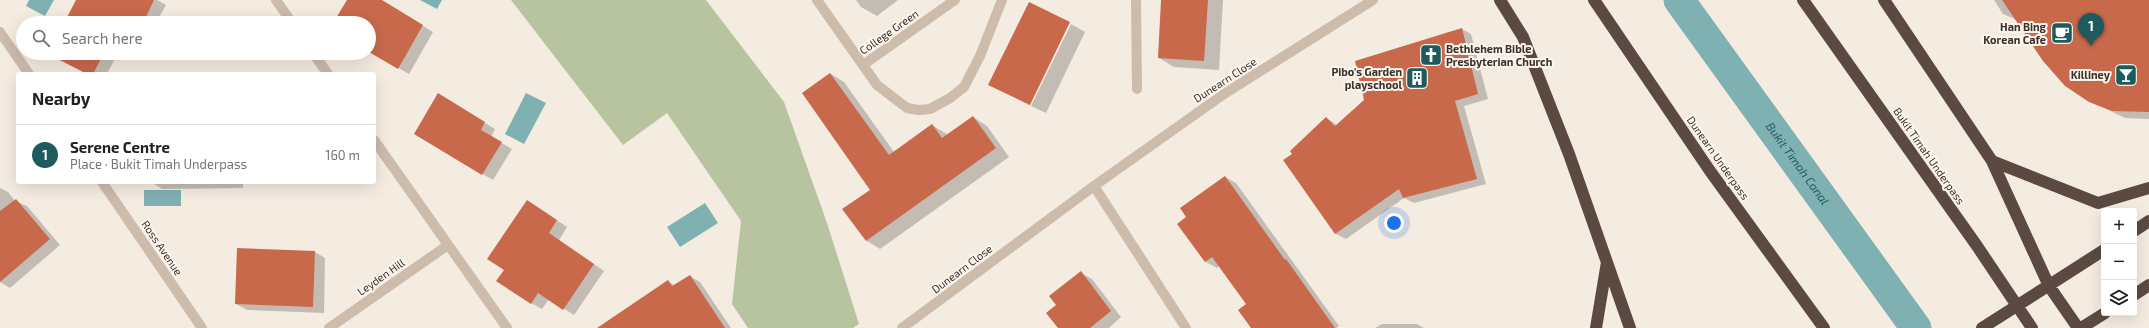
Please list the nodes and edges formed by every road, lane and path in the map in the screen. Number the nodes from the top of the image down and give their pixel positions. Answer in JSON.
{"nodes":[{"id":1,"x":276,"y":0,"type":"edge"},
{"id":2,"x":817,"y":0,"type":"edge"},
{"id":3,"x":955,"y":0,"type":"edge"},
{"id":4,"x":1002,"y":0,"type":"edge"},
{"id":5,"x":1136,"y":0,"type":"edge"},
{"id":6,"x":1373,"y":0,"type":"edge"},
{"id":7,"x":1500,"y":0,"type":"edge"},
{"id":8,"x":1594,"y":0,"type":"edge"},
{"id":9,"x":1803,"y":0,"type":"edge"},
{"id":10,"x":1884,"y":0,"type":"edge"},
{"id":11,"x":287,"y":16,"type":"edge"},
{"id":12,"x":0,"y":32,"type":"edge"},
{"id":13,"x":16,"y":56,"type":"edge"},
{"id":14,"x":19,"y":60,"type":"edge"},
{"id":15,"x":318,"y":60,"type":"edge"},
{"id":16,"x":863,"y":65,"type":"junction"},
{"id":17,"x":27,"y":72,"type":"edge"},
{"id":18,"x":327,"y":72,"type":"edge"},
{"id":19,"x":1137,"y":89,"type":"dead end"},
{"id":20,"x":376,"y":143,"type":"edge"},
{"id":21,"x":1992,"y":161,"type":"junction"},
{"id":22,"x":103,"y":184,"type":"edge"},
{"id":23,"x":1094,"y":186,"type":"junction"},
{"id":24,"x":2149,"y":188,"type":"edge"},
{"id":25,"x":2149,"y":221,"type":"edge"},
{"id":26,"x":2137,"y":229,"type":"edge"},
{"id":27,"x":448,"y":245,"type":"junction"},
{"id":28,"x":2101,"y":252,"type":"edge"},
{"id":29,"x":1607,"y":261,"type":"junction"},
{"id":30,"x":2149,"y":285,"type":"edge"},
{"id":31,"x":2049,"y":286,"type":"junction"},
{"id":32,"x":2137,"y":293,"type":"edge"},
{"id":33,"x":2101,"y":315,"type":"edge"},
{"id":34,"x":202,"y":328,"type":"edge"},
{"id":35,"x":329,"y":328,"type":"edge"},
{"id":36,"x":507,"y":328,"type":"edge"},
{"id":37,"x":902,"y":328,"type":"edge"},
{"id":38,"x":1186,"y":328,"type":"edge"},
{"id":39,"x":1596,"y":328,"type":"edge"},
{"id":40,"x":1630,"y":328,"type":"edge"},
{"id":41,"x":1824,"y":328,"type":"edge"},
{"id":42,"x":1982,"y":328,"type":"edge"},
{"id":43,"x":2032,"y":328,"type":"edge"},
{"id":44,"x":2079,"y":328,"type":"edge"}],
"edges":[{"from":1,"to":11,"type":"street"},
{"from":2,"to":16,"type":"street","name":"College Green"},
{"from":3,"to":16,"type":"street","name":"College Green"},
{"from":4,"to":16,"type":"street"},
{"from":5,"to":19,"type":"street"},
{"from":6,"to":23,"type":"street","name":"Dunearn Close"},
{"from":7,"to":29,"type":"highway"},
{"from":8,"to":41,"type":"highway","name":"Dunearn Underpass"},
{"from":9,"to":43,"type":"highway","name":"Bukit Timah Underpass"},
{"from":10,"to":21,"type":"highway"},
{"from":12,"to":13,"type":"street"},
{"from":14,"to":17,"type":"street"},
{"from":15,"to":18,"type":"street"},
{"from":20,"to":27,"type":"street"},
{"from":21,"to":24,"type":"highway"},
{"from":21,"to":31,"type":"highway"},
{"from":22,"to":34,"type":"street","name":"Ross Avenue"},
{"from":23,"to":37,"type":"street","name":"Dunearn Close"},
{"from":23,"to":38,"type":"street"},
{"from":25,"to":26,"type":"highway"},
{"from":27,"to":35,"type":"street","name":"Leyden Hill"},
{"from":27,"to":36,"type":"street"},
{"from":28,"to":31,"type":"highway"},
{"from":29,"to":39,"type":"highway"},
{"from":29,"to":40,"type":"highway"},
{"from":30,"to":32,"type":"highway"},
{"from":31,"to":42,"type":"highway"},
{"from":31,"to":44,"type":"highway"},
{"from":33,"to":44,"type":"highway"}]}
